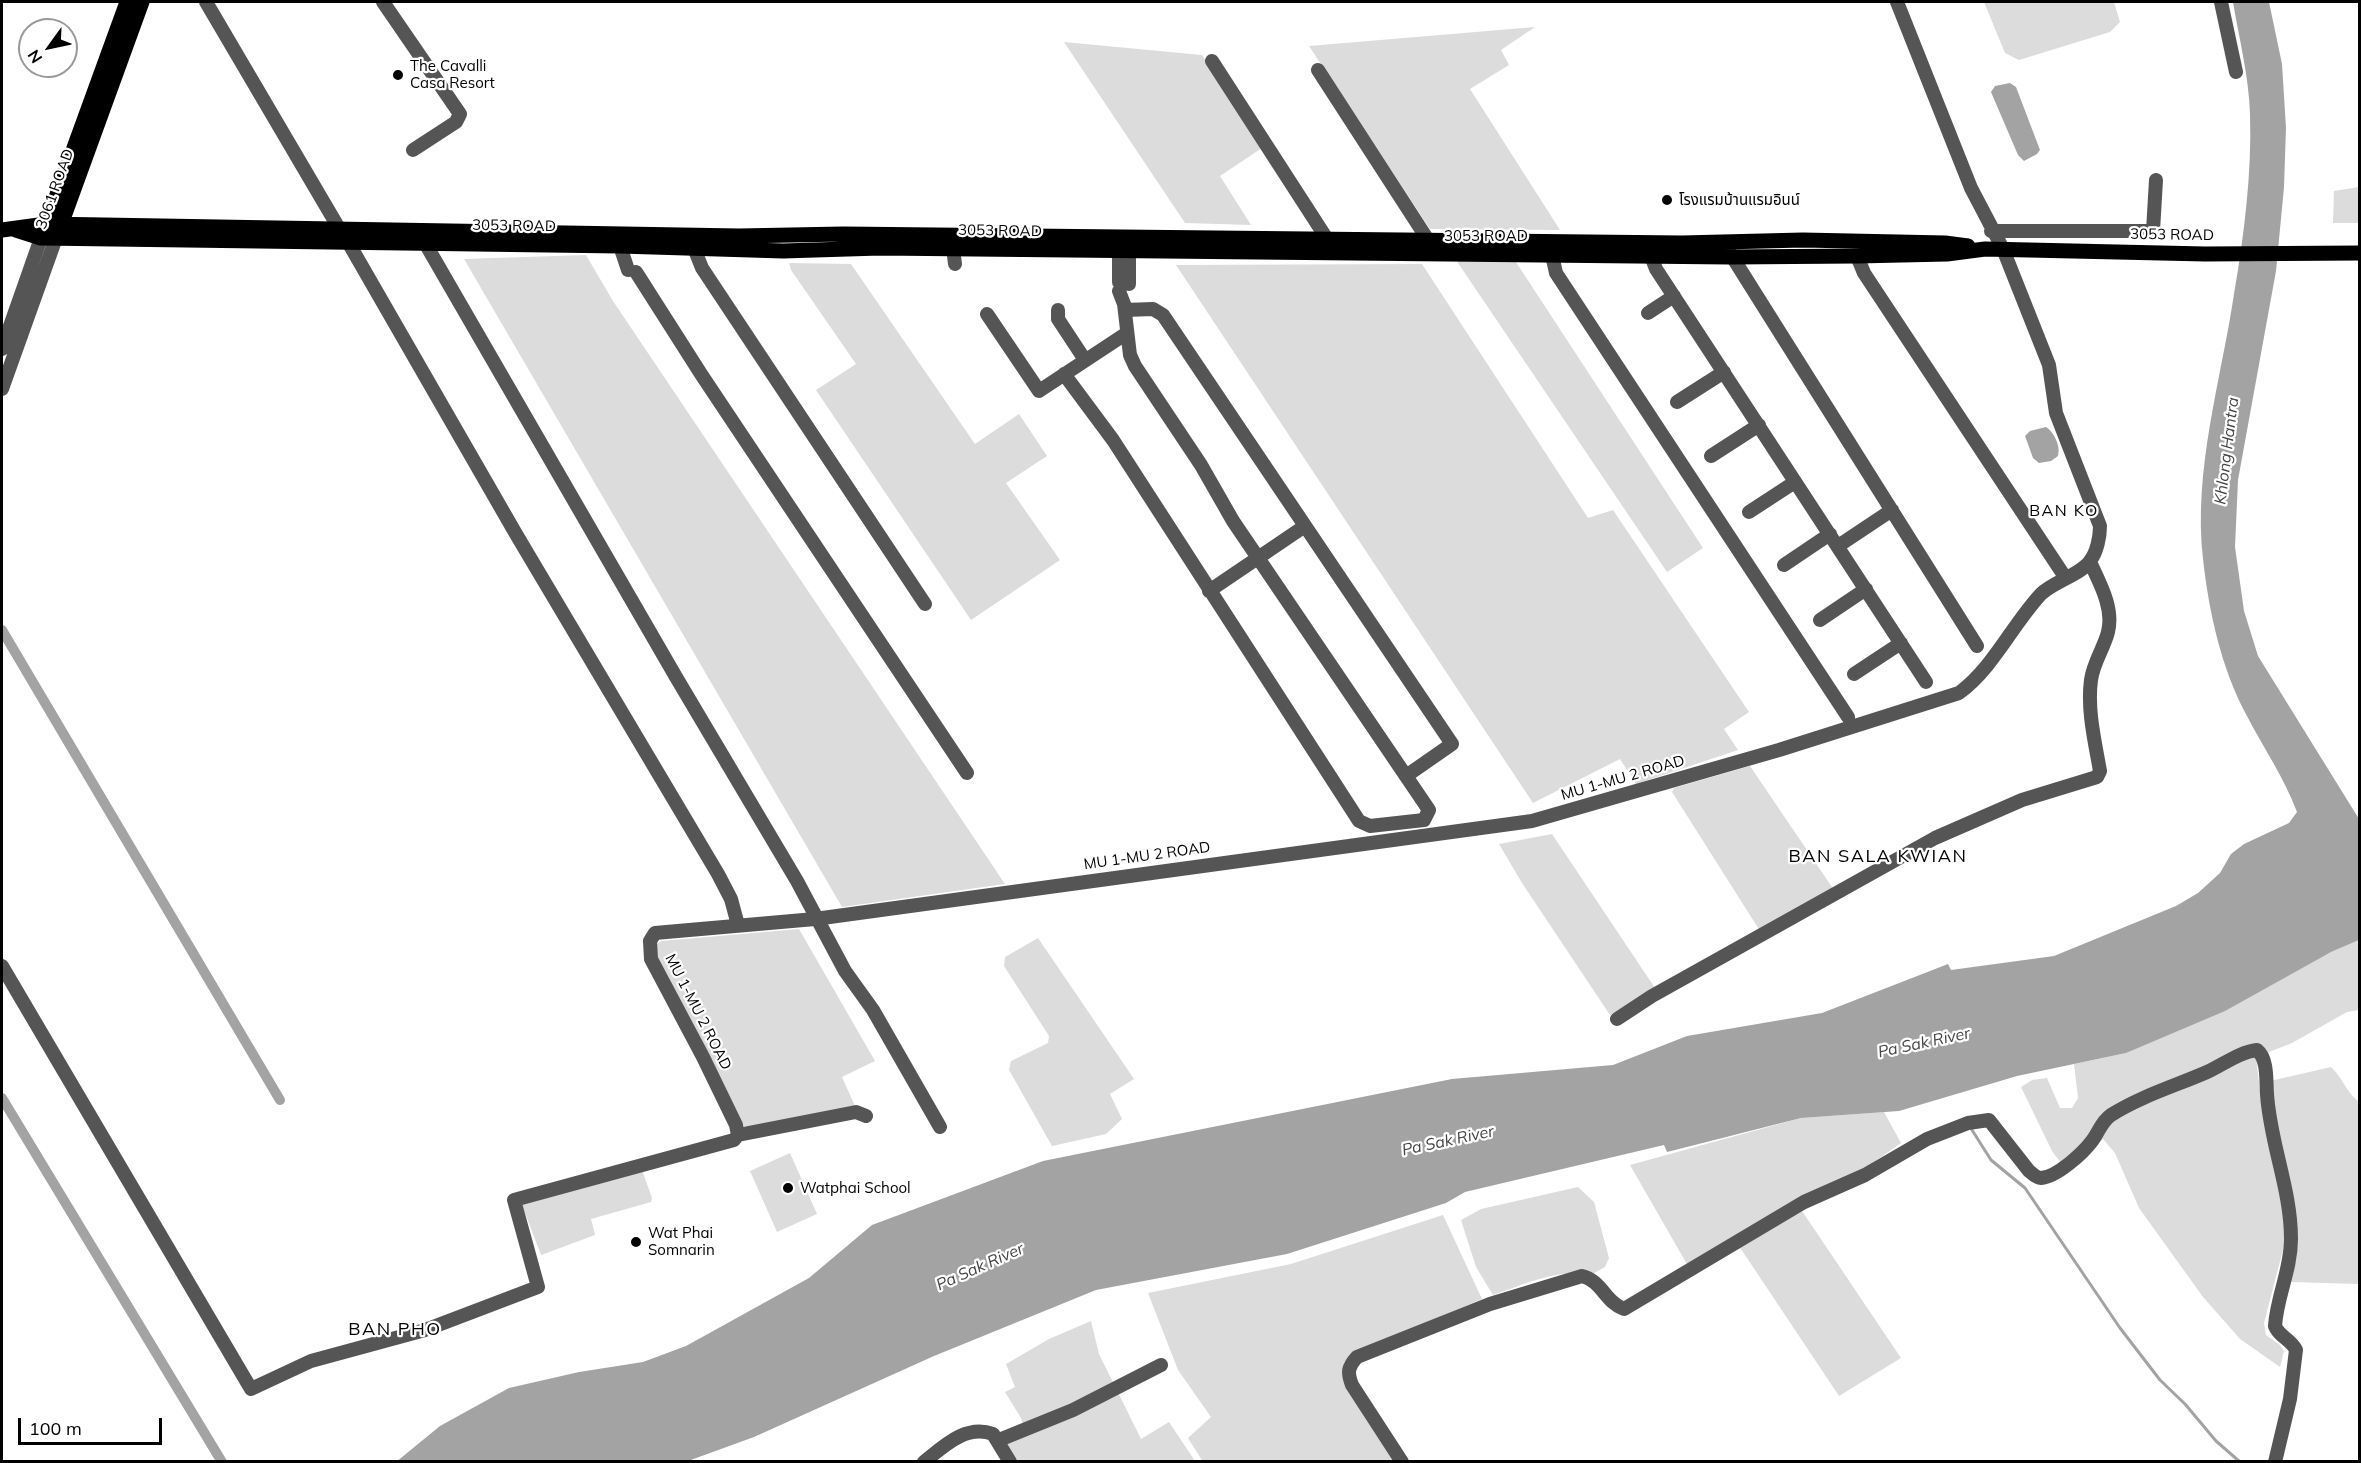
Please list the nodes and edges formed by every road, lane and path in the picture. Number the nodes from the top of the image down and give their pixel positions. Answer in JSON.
{"nodes":[{"id":1,"x":127,"y":2,"type":"edge"},
{"id":2,"x":142,"y":2,"type":"edge"},
{"id":3,"x":206,"y":2,"type":"edge"},
{"id":4,"x":383,"y":2,"type":"edge"},
{"id":5,"x":1897,"y":2,"type":"edge"},
{"id":6,"x":2221,"y":2,"type":"edge"},
{"id":7,"x":1212,"y":61,"type":"dead end"},
{"id":8,"x":1318,"y":70,"type":"dead end"},
{"id":9,"x":2236,"y":72,"type":"dead end"},
{"id":10,"x":413,"y":150,"type":"dead end"},
{"id":11,"x":2156,"y":180,"type":"dead end"},
{"id":12,"x":9,"y":230,"type":"edge"},
{"id":13,"x":51,"y":231,"type":"junction"},
{"id":14,"x":1991,"y":231,"type":"junction"},
{"id":15,"x":825,"y":233,"type":"junction"},
{"id":16,"x":344,"y":236,"type":"junction"},
{"id":17,"x":1327,"y":239,"type":"junction"},
{"id":18,"x":1428,"y":240,"type":"junction"},
{"id":19,"x":1724,"y":241,"type":"junction"},
{"id":20,"x":425,"y":243,"type":"junction"},
{"id":21,"x":623,"y":246,"type":"junction"},
{"id":22,"x":694,"y":248,"type":"junction"},
{"id":23,"x":1984,"y":249,"type":"junction"},
{"id":24,"x":2003,"y":249,"type":"junction"},
{"id":25,"x":826,"y":250,"type":"junction"},
{"id":26,"x":1124,"y":250,"type":"junction"},
{"id":27,"x":2360,"y":253,"type":"edge"},
{"id":28,"x":1551,"y":255,"type":"junction"},
{"id":29,"x":1651,"y":256,"type":"junction"},
{"id":30,"x":1730,"y":256,"type":"junction"},
{"id":31,"x":1857,"y":256,"type":"junction"},
{"id":32,"x":1124,"y":294,"type":"junction"},
{"id":33,"x":1674,"y":296,"type":"junction"},
{"id":34,"x":1058,"y":310,"type":"dead end"},
{"id":35,"x":1648,"y":313,"type":"dead end"},
{"id":36,"x":987,"y":314,"type":"dead end"},
{"id":37,"x":1127,"y":333,"type":"junction"},
{"id":38,"x":2,"y":349,"type":"edge"},
{"id":39,"x":1085,"y":360,"type":"junction"},
{"id":40,"x":1724,"y":372,"type":"junction"},
{"id":41,"x":1064,"y":374,"type":"junction"},
{"id":42,"x":2,"y":389,"type":"edge"},
{"id":43,"x":1677,"y":402,"type":"dead end"},
{"id":44,"x":1759,"y":425,"type":"junction"},
{"id":45,"x":1711,"y":456,"type":"dead end"},
{"id":46,"x":1795,"y":482,"type":"junction"},
{"id":47,"x":1892,"y":510,"type":"junction"},
{"id":48,"x":1749,"y":512,"type":"dead end"},
{"id":49,"x":1305,"y":526,"type":"junction"},
{"id":50,"x":1830,"y":534,"type":"junction"},
{"id":51,"x":1838,"y":546,"type":"junction"},
{"id":52,"x":1258,"y":558,"type":"junction"},
{"id":53,"x":2090,"y":562,"type":"junction"},
{"id":54,"x":1784,"y":565,"type":"dead end"},
{"id":55,"x":2065,"y":578,"type":"junction"},
{"id":56,"x":1866,"y":590,"type":"junction"},
{"id":57,"x":1209,"y":591,"type":"junction"},
{"id":58,"x":925,"y":604,"type":"dead end"},
{"id":59,"x":1820,"y":620,"type":"dead end"},
{"id":60,"x":1901,"y":643,"type":"junction"},
{"id":61,"x":1977,"y":646,"type":"dead end"},
{"id":62,"x":1854,"y":674,"type":"dead end"},
{"id":63,"x":1926,"y":682,"type":"dead end"},
{"id":64,"x":1848,"y":717,"type":"dead end"},
{"id":65,"x":967,"y":773,"type":"dead end"},
{"id":66,"x":1406,"y":776,"type":"junction"},
{"id":67,"x":815,"y":919,"type":"junction"},
{"id":68,"x":738,"y":924,"type":"junction"},
{"id":69,"x":2,"y":966,"type":"edge"},
{"id":70,"x":1617,"y":1019,"type":"dead end"},
{"id":71,"x":866,"y":1116,"type":"dead end"},
{"id":72,"x":940,"y":1127,"type":"dead end"},
{"id":73,"x":738,"y":1135,"type":"junction"},
{"id":74,"x":1161,"y":1365,"type":"dead end"},
{"id":75,"x":999,"y":1440,"type":"junction"},
{"id":76,"x":924,"y":1461,"type":"edge"},
{"id":77,"x":1010,"y":1461,"type":"edge"},
{"id":78,"x":1402,"y":1461,"type":"edge"},
{"id":79,"x":2275,"y":1461,"type":"edge"}],
"edges":[{"from":1,"to":13,"type":"main road","name":"3061 ROAD"},
{"from":2,"to":13,"type":"main road","name":"3061 ROAD"},
{"from":3,"to":16,"type":"street"},
{"from":4,"to":10,"type":"street"},
{"from":5,"to":14,"type":"street"},
{"from":6,"to":9,"type":"street"},
{"from":7,"to":17,"type":"street"},
{"from":8,"to":18,"type":"street"},
{"from":11,"to":14,"type":"street"},
{"from":12,"to":13,"type":"main road","name":"3053 ROAD"},
{"from":13,"to":16,"type":"main road","name":"3053 ROAD"},
{"from":13,"to":38,"type":"street","name":"3061 ROAD"},
{"from":13,"to":42,"type":"street","name":"3061 ROAD"},
{"from":14,"to":24,"type":"street"},
{"from":15,"to":16,"type":"main road","name":"3053 ROAD"},
{"from":15,"to":17,"type":"main road","name":"3053 ROAD"},
{"from":15,"to":25,"type":"main road"},
{"from":16,"to":20,"type":"main road","name":"3053 ROAD"},
{"from":16,"to":68,"type":"street"},
{"from":17,"to":18,"type":"main road","name":"3053 ROAD"},
{"from":18,"to":19,"type":"main road","name":"3053 ROAD"},
{"from":19,"to":23,"type":"main road","name":"3053 ROAD"},
{"from":19,"to":30,"type":"street"},
{"from":20,"to":21,"type":"main road","name":"3053 ROAD"},
{"from":20,"to":67,"type":"street"},
{"from":21,"to":22,"type":"main road","name":"3053 ROAD"},
{"from":21,"to":65,"type":"street"},
{"from":22,"to":25,"type":"main road","name":"3053 ROAD"},
{"from":22,"to":58,"type":"street"},
{"from":23,"to":24,"type":"main road","name":"3053 ROAD"},
{"from":23,"to":31,"type":"main road","name":"3053 ROAD"},
{"from":24,"to":27,"type":"main road","name":"3053 ROAD"},
{"from":24,"to":53,"type":"street"},
{"from":25,"to":26,"type":"main road","name":"3053 ROAD"},
{"from":26,"to":28,"type":"main road","name":"3053 ROAD"},
{"from":26,"to":32,"type":"street"},
{"from":28,"to":29,"type":"main road","name":"3053 ROAD"},
{"from":28,"to":64,"type":"street"},
{"from":29,"to":30,"type":"main road","name":"3053 ROAD"},
{"from":29,"to":33,"type":"street"},
{"from":30,"to":31,"type":"main road","name":"3053 ROAD"},
{"from":30,"to":47,"type":"street"},
{"from":31,"to":55,"type":"street"},
{"from":32,"to":37,"type":"street"},
{"from":32,"to":49,"type":"street"},
{"from":33,"to":35,"type":"street"},
{"from":33,"to":40,"type":"street"},
{"from":34,"to":39,"type":"street"},
{"from":36,"to":41,"type":"street"},
{"from":37,"to":39,"type":"street"},
{"from":37,"to":52,"type":"street"},
{"from":39,"to":41,"type":"street"},
{"from":40,"to":43,"type":"street"},
{"from":40,"to":44,"type":"street"},
{"from":41,"to":57,"type":"street"},
{"from":44,"to":45,"type":"street"},
{"from":44,"to":46,"type":"street"},
{"from":46,"to":48,"type":"street"},
{"from":46,"to":50,"type":"street"},
{"from":47,"to":51,"type":"street"},
{"from":47,"to":61,"type":"street"},
{"from":49,"to":52,"type":"street"},
{"from":49,"to":66,"type":"street"},
{"from":50,"to":51,"type":"street"},
{"from":50,"to":54,"type":"street"},
{"from":51,"to":56,"type":"street"},
{"from":52,"to":57,"type":"street"},
{"from":52,"to":66,"type":"street"},
{"from":53,"to":55,"type":"street","name":"MU 1-MU 2 ROAD"},
{"from":53,"to":70,"type":"street"},
{"from":55,"to":67,"type":"street","name":"MU 1-MU 2 ROAD"},
{"from":56,"to":59,"type":"street"},
{"from":56,"to":60,"type":"street"},
{"from":57,"to":66,"type":"street"},
{"from":60,"to":62,"type":"street"},
{"from":60,"to":63,"type":"street"},
{"from":67,"to":68,"type":"street","name":"MU 1-MU 2 ROAD"},
{"from":67,"to":72,"type":"street"},
{"from":68,"to":73,"type":"street","name":"MU 1-MU 2 ROAD"},
{"from":69,"to":73,"type":"street"},
{"from":71,"to":73,"type":"street"},
{"from":74,"to":75,"type":"street"},
{"from":75,"to":76,"type":"street"},
{"from":75,"to":77,"type":"street"},
{"from":78,"to":79,"type":"street"}]}
